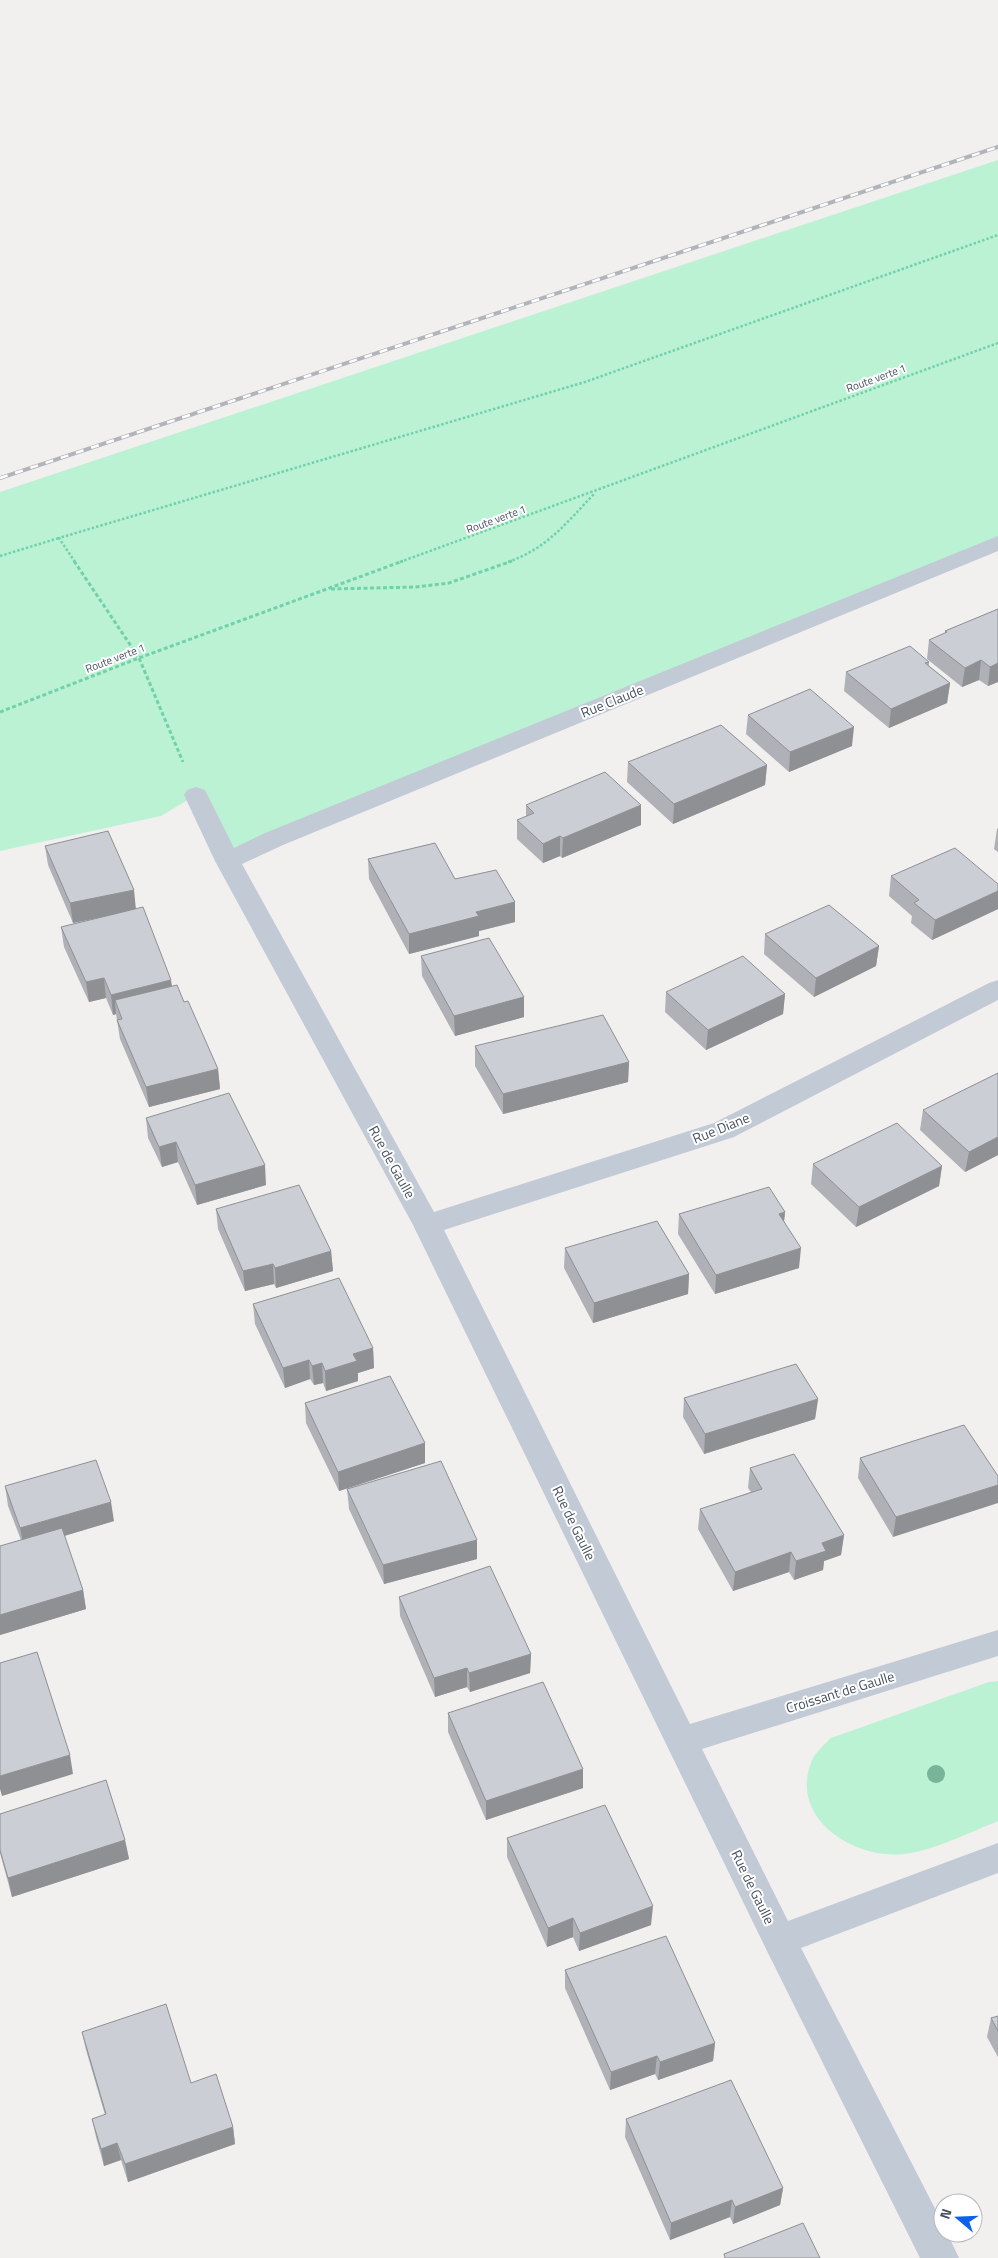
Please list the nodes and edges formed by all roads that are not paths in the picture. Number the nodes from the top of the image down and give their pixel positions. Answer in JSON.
{"nodes":[{"id":1,"x":998,"y":543,"type":"edge"},
{"id":2,"x":196,"y":795,"type":"road end"},
{"id":3,"x":228,"y":861,"type":"junction"},
{"id":4,"x":998,"y":989,"type":"edge"},
{"id":5,"x":427,"y":1225,"type":"junction"},
{"id":6,"x":998,"y":1643,"type":"edge"},
{"id":7,"x":681,"y":1741,"type":"junction"},
{"id":8,"x":998,"y":1858,"type":"edge"},
{"id":9,"x":779,"y":1940,"type":"junction"},
{"id":10,"x":940,"y":2258,"type":"edge"}],
"edges":[{"from":1,"to":3,"type":"street","name":"Rue Claude"},
{"from":2,"to":3,"type":"street","name":"Rue de Gaulle"},
{"from":3,"to":5,"type":"street","name":"Rue de Gaulle"},
{"from":4,"to":5,"type":"street","name":"Rue Diane"},
{"from":5,"to":7,"type":"street","name":"Rue de Gaulle"},
{"from":6,"to":7,"type":"street","name":"Croissant de Gaulle"},
{"from":7,"to":9,"type":"street","name":"Rue de Gaulle"},
{"from":8,"to":9,"type":"street"},
{"from":9,"to":10,"type":"street","name":"Rue de Gaulle"}]}
